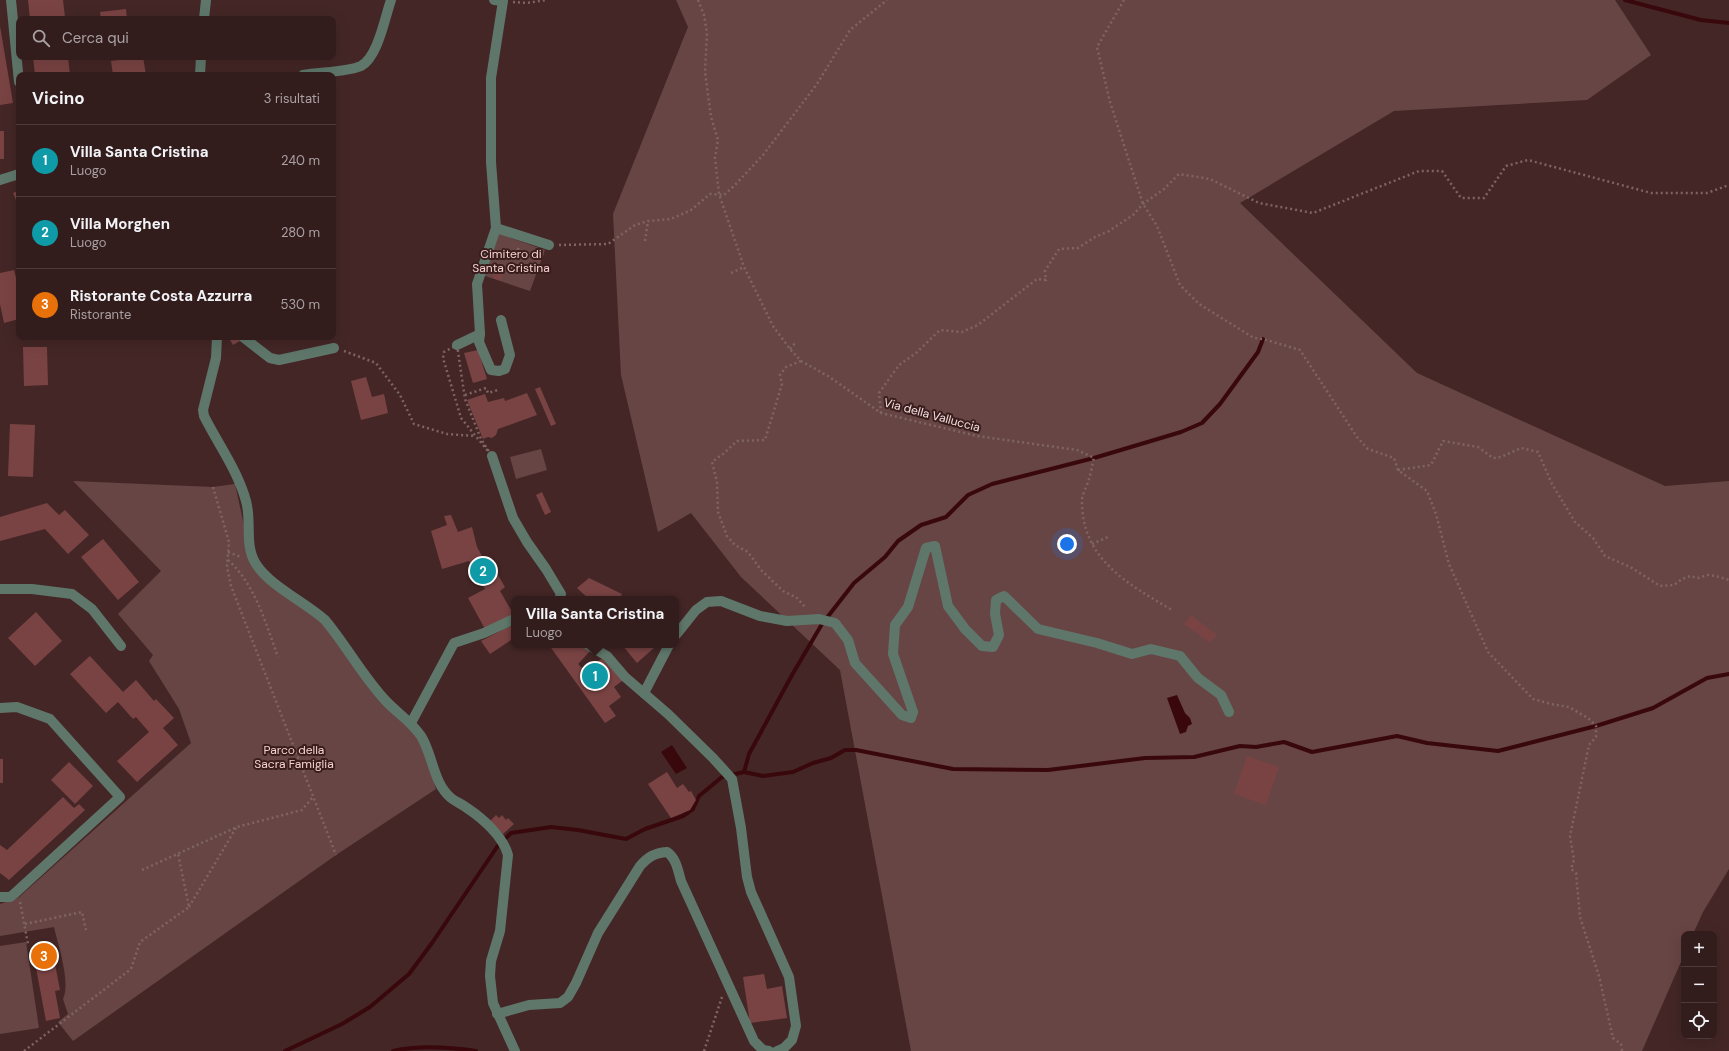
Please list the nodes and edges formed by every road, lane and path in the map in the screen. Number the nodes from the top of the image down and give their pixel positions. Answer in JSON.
{"nodes":[{"id":1,"x":11,"y":0,"type":"edge"},
{"id":2,"x":206,"y":0,"type":"edge"},
{"id":3,"x":391,"y":0,"type":"edge"},
{"id":4,"x":547,"y":0,"type":"edge"},
{"id":5,"x":698,"y":0,"type":"edge"},
{"id":6,"x":887,"y":0,"type":"edge"},
{"id":7,"x":1124,"y":0,"type":"edge"},
{"id":8,"x":498,"y":1,"type":"edge"},
{"id":9,"x":527,"y":3,"type":"dead end"},
{"id":10,"x":204,"y":16,"type":"edge"},
{"id":11,"x":16,"y":51,"type":"edge"},
{"id":12,"x":17,"y":60,"type":"edge"},
{"id":13,"x":201,"y":60,"type":"edge"},
{"id":14,"x":18,"y":72,"type":"edge"},
{"id":15,"x":200,"y":72,"type":"edge"},
{"id":16,"x":328,"y":72,"type":"edge"},
{"id":17,"x":16,"y":175,"type":"edge"},
{"id":18,"x":0,"y":180,"type":"edge"},
{"id":19,"x":1729,"y":185,"type":"edge"},
{"id":20,"x":719,"y":194,"type":"junction"},
{"id":21,"x":1142,"y":204,"type":"junction"},
{"id":22,"x":648,"y":221,"type":"junction"},
{"id":23,"x":496,"y":228,"type":"junction"},
{"id":24,"x":523,"y":236,"type":"junction"},
{"id":25,"x":645,"y":241,"type":"dead end"},
{"id":26,"x":548,"y":246,"type":"joint"},
{"id":27,"x":744,"y":267,"type":"junction"},
{"id":28,"x":512,"y":268,"type":"dead end"},
{"id":29,"x":731,"y":273,"type":"dead end"},
{"id":30,"x":501,"y":320,"type":"dead end"},
{"id":31,"x":480,"y":334,"type":"junction"},
{"id":32,"x":217,"y":340,"type":"edge"},
{"id":33,"x":247,"y":340,"type":"edge"},
{"id":34,"x":796,"y":342,"type":"dead end"},
{"id":35,"x":457,"y":345,"type":"junction"},
{"id":36,"x":334,"y":348,"type":"joint"},
{"id":37,"x":790,"y":349,"type":"junction"},
{"id":38,"x":801,"y":361,"type":"junction"},
{"id":39,"x":498,"y":390,"type":"dead end"},
{"id":40,"x":465,"y":396,"type":"junction"},
{"id":41,"x":881,"y":413,"type":"junction"},
{"id":42,"x":492,"y":456,"type":"joint"},
{"id":43,"x":1398,"y":470,"type":"junction"},
{"id":44,"x":213,"y":487,"type":"dead end"},
{"id":45,"x":1108,"y":537,"type":"dead end"},
{"id":46,"x":1092,"y":544,"type":"junction"},
{"id":47,"x":227,"y":560,"type":"junction"},
{"id":48,"x":1729,"y":580,"type":"edge"},
{"id":49,"x":0,"y":589,"type":"edge"},
{"id":50,"x":560,"y":596,"type":"edge"},
{"id":51,"x":1172,"y":610,"type":"dead end"},
{"id":52,"x":820,"y":619,"type":"junction"},
{"id":53,"x":511,"y":620,"type":"edge"},
{"id":54,"x":679,"y":631,"type":"edge"},
{"id":55,"x":121,"y":646,"type":"dead end"},
{"id":56,"x":593,"y":648,"type":"edge"},
{"id":57,"x":667,"y":648,"type":"edge"},
{"id":58,"x":278,"y":658,"type":"dead end"},
{"id":59,"x":644,"y":693,"type":"junction"},
{"id":60,"x":0,"y":708,"type":"edge"},
{"id":61,"x":1229,"y":712,"type":"dead end"},
{"id":62,"x":411,"y":723,"type":"junction"},
{"id":63,"x":314,"y":797,"type":"junction"},
{"id":64,"x":237,"y":827,"type":"junction"},
{"id":65,"x":178,"y":854,"type":"junction"},
{"id":66,"x":336,"y":855,"type":"dead end"},
{"id":67,"x":142,"y":870,"type":"dead end"},
{"id":68,"x":14,"y":894,"type":"junction"},
{"id":69,"x":0,"y":896,"type":"edge"},
{"id":70,"x":189,"y":907,"type":"junction"},
{"id":71,"x":25,"y":924,"type":"junction"},
{"id":72,"x":86,"y":930,"type":"dead end"},
{"id":73,"x":28,"y":944,"type":"dead end"},
{"id":74,"x":730,"y":990,"type":"junction"},
{"id":75,"x":497,"y":1014,"type":"junction"},
{"id":76,"x":24,"y":1051,"type":"edge"},
{"id":77,"x":515,"y":1051,"type":"edge"},
{"id":78,"x":704,"y":1051,"type":"edge"},
{"id":79,"x":769,"y":1051,"type":"edge"},
{"id":80,"x":776,"y":1051,"type":"edge"},
{"id":81,"x":1622,"y":1051,"type":"edge"}],
"edges":[{"from":1,"to":11,"type":"street"},
{"from":2,"to":10,"type":"street"},
{"from":3,"to":16,"type":"street"},
{"from":4,"to":9,"type":"path"},
{"from":5,"to":20,"type":"path","name":"Via della Valluccia"},
{"from":6,"to":20,"type":"path"},
{"from":7,"to":21,"type":"path"},
{"from":8,"to":23,"type":"street"},
{"from":12,"to":14,"type":"street"},
{"from":13,"to":15,"type":"street"},
{"from":17,"to":18,"type":"street"},
{"from":19,"to":21,"type":"path"},
{"from":20,"to":22,"type":"path"},
{"from":20,"to":27,"type":"path","name":"Via della Valluccia"},
{"from":21,"to":41,"type":"path"},
{"from":21,"to":43,"type":"path"},
{"from":22,"to":25,"type":"path"},
{"from":22,"to":26,"type":"path"},
{"from":23,"to":24,"type":"street"},
{"from":23,"to":31,"type":"street"},
{"from":24,"to":26,"type":"street"},
{"from":24,"to":28,"type":"path"},
{"from":27,"to":29,"type":"path"},
{"from":27,"to":37,"type":"path","name":"Via della Valluccia"},
{"from":30,"to":31,"type":"street"},
{"from":31,"to":35,"type":"street"},
{"from":32,"to":62,"type":"street"},
{"from":33,"to":36,"type":"street"},
{"from":34,"to":37,"type":"path"},
{"from":35,"to":36,"type":"path"},
{"from":35,"to":40,"type":"path"},
{"from":37,"to":38,"type":"path","name":"Via della Valluccia"},
{"from":38,"to":41,"type":"path","name":"Via della Valluccia"},
{"from":38,"to":52,"type":"path"},
{"from":39,"to":40,"type":"path"},
{"from":40,"to":42,"type":"path"},
{"from":41,"to":46,"type":"path","name":"Via della Valluccia"},
{"from":42,"to":50,"type":"street"},
{"from":43,"to":48,"type":"path"},
{"from":43,"to":81,"type":"path"},
{"from":44,"to":47,"type":"path"},
{"from":45,"to":46,"type":"path"},
{"from":46,"to":51,"type":"path","name":"Via della Valluccia"},
{"from":47,"to":58,"type":"path"},
{"from":47,"to":63,"type":"path"},
{"from":49,"to":55,"type":"street"},
{"from":52,"to":54,"type":"street"},
{"from":52,"to":61,"type":"street"},
{"from":53,"to":62,"type":"street"},
{"from":56,"to":59,"type":"street"},
{"from":57,"to":59,"type":"street"},
{"from":59,"to":80,"type":"street"},
{"from":60,"to":68,"type":"street"},
{"from":62,"to":75,"type":"street"},
{"from":63,"to":64,"type":"path"},
{"from":63,"to":66,"type":"path"},
{"from":64,"to":65,"type":"path"},
{"from":64,"to":70,"type":"path"},
{"from":65,"to":67,"type":"path"},
{"from":65,"to":70,"type":"path"},
{"from":68,"to":69,"type":"street"},
{"from":68,"to":71,"type":"path"},
{"from":70,"to":76,"type":"path"},
{"from":71,"to":72,"type":"path"},
{"from":71,"to":73,"type":"path"},
{"from":74,"to":75,"type":"street"},
{"from":74,"to":78,"type":"path"},
{"from":74,"to":79,"type":"street"},
{"from":75,"to":77,"type":"street"}]}
